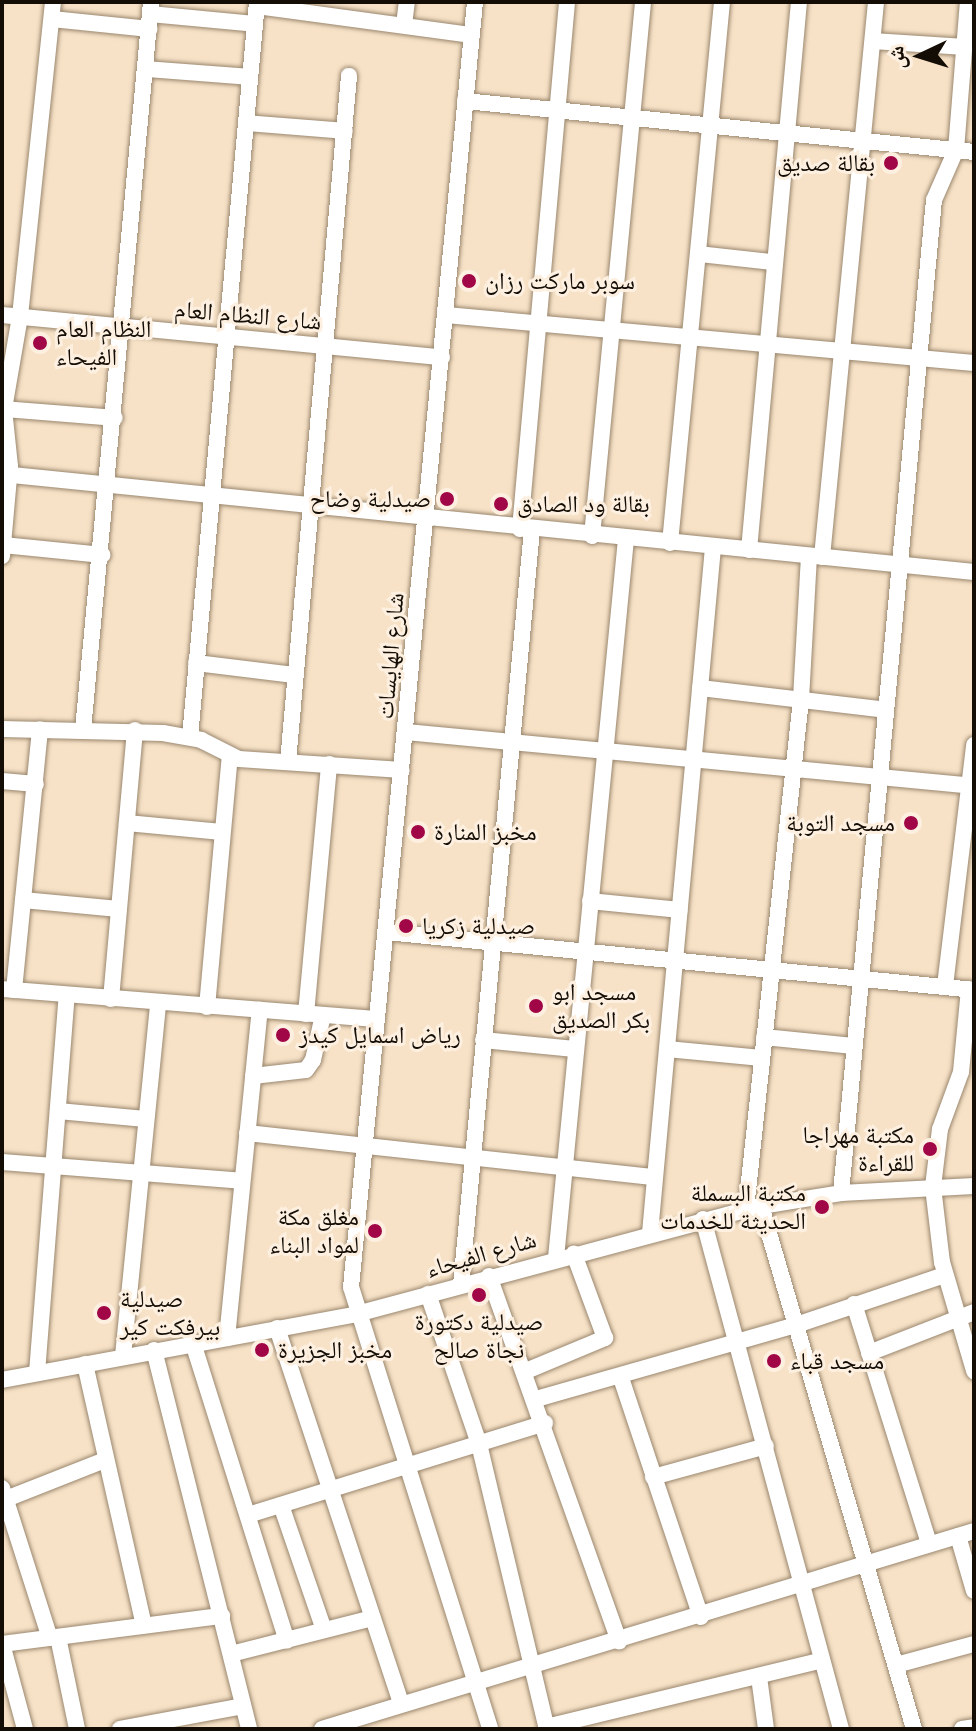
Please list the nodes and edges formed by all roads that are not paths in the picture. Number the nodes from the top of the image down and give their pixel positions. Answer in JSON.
{"nodes":[{"id":1,"x":407,"y":2,"type":"edge"},
{"id":2,"x":475,"y":2,"type":"edge"},
{"id":3,"x":567,"y":2,"type":"edge"},
{"id":4,"x":643,"y":2,"type":"edge"},
{"id":5,"x":722,"y":2,"type":"edge"},
{"id":6,"x":799,"y":2,"type":"edge"},
{"id":7,"x":876,"y":2,"type":"edge"},
{"id":8,"x":968,"y":2,"type":"edge"},
{"id":9,"x":257,"y":4,"type":"edge"},
{"id":10,"x":313,"y":8,"type":"edge"},
{"id":11,"x":52,"y":10,"type":"edge"},
{"id":12,"x":150,"y":15,"type":"edge"},
{"id":13,"x":255,"y":24,"type":"junction"},
{"id":14,"x":404,"y":25,"type":"junction"},
{"id":15,"x":472,"y":35,"type":"junction"},
{"id":16,"x":873,"y":41,"type":"junction"},
{"id":17,"x":965,"y":47,"type":"junction"},
{"id":18,"x":146,"y":69,"type":"junction"},
{"id":19,"x":349,"y":76,"type":"dead end"},
{"id":20,"x":250,"y":77,"type":"junction"},
{"id":21,"x":465,"y":101,"type":"junction"},
{"id":22,"x":557,"y":110,"type":"junction"},
{"id":23,"x":633,"y":117,"type":"junction"},
{"id":24,"x":246,"y":123,"type":"junction"},
{"id":25,"x":709,"y":127,"type":"junction"},
{"id":26,"x":345,"y":131,"type":"junction"},
{"id":27,"x":786,"y":135,"type":"junction"},
{"id":28,"x":864,"y":142,"type":"junction"},
{"id":29,"x":956,"y":150,"type":"junction"},
{"id":30,"x":974,"y":152,"type":"edge"},
{"id":31,"x":699,"y":254,"type":"junction"},
{"id":32,"x":772,"y":262,"type":"junction"},
{"id":33,"x":2,"y":315,"type":"edge"},
{"id":34,"x":446,"y":315,"type":"junction"},
{"id":35,"x":20,"y":316,"type":"junction"},
{"id":36,"x":538,"y":324,"type":"junction"},
{"id":37,"x":124,"y":327,"type":"junction"},
{"id":38,"x":611,"y":331,"type":"junction"},
{"id":39,"x":227,"y":337,"type":"junction"},
{"id":40,"x":691,"y":337,"type":"junction"},
{"id":41,"x":765,"y":343,"type":"junction"},
{"id":42,"x":328,"y":347,"type":"junction"},
{"id":43,"x":845,"y":351,"type":"junction"},
{"id":44,"x":442,"y":357,"type":"junction"},
{"id":45,"x":918,"y":358,"type":"junction"},
{"id":46,"x":974,"y":363,"type":"edge"},
{"id":47,"x":4,"y":409,"type":"edge"},
{"id":48,"x":115,"y":418,"type":"junction"},
{"id":49,"x":6,"y":474,"type":"edge"},
{"id":50,"x":109,"y":484,"type":"junction"},
{"id":51,"x":211,"y":496,"type":"junction"},
{"id":52,"x":310,"y":509,"type":"junction"},
{"id":53,"x":427,"y":520,"type":"junction"},
{"id":54,"x":526,"y":529,"type":"junction"},
{"id":55,"x":592,"y":536,"type":"junction"},
{"id":56,"x":626,"y":539,"type":"junction"},
{"id":57,"x":670,"y":543,"type":"junction"},
{"id":58,"x":3,"y":545,"type":"edge"},
{"id":59,"x":713,"y":547,"type":"junction"},
{"id":60,"x":749,"y":550,"type":"junction"},
{"id":61,"x":103,"y":555,"type":"junction"},
{"id":62,"x":2,"y":556,"type":"edge"},
{"id":63,"x":815,"y":557,"type":"junction"},
{"id":64,"x":900,"y":565,"type":"junction"},
{"id":65,"x":974,"y":572,"type":"edge"},
{"id":66,"x":196,"y":663,"type":"junction"},
{"id":67,"x":294,"y":675,"type":"junction"},
{"id":68,"x":700,"y":688,"type":"junction"},
{"id":69,"x":801,"y":699,"type":"junction"},
{"id":70,"x":886,"y":710,"type":"junction"},
{"id":71,"x":2,"y":729,"type":"edge"},
{"id":72,"x":40,"y":729,"type":"junction"},
{"id":73,"x":83,"y":730,"type":"junction"},
{"id":74,"x":135,"y":730,"type":"junction"},
{"id":75,"x":406,"y":732,"type":"junction"},
{"id":76,"x":190,"y":737,"type":"junction"},
{"id":77,"x":512,"y":742,"type":"junction"},
{"id":78,"x":974,"y":745,"type":"edge"},
{"id":79,"x":606,"y":751,"type":"junction"},
{"id":80,"x":230,"y":756,"type":"junction"},
{"id":81,"x":693,"y":759,"type":"junction"},
{"id":82,"x":288,"y":762,"type":"junction"},
{"id":83,"x":329,"y":764,"type":"junction"},
{"id":84,"x":794,"y":769,"type":"junction"},
{"id":85,"x":402,"y":770,"type":"junction"},
{"id":86,"x":879,"y":777,"type":"junction"},
{"id":87,"x":2,"y":781,"type":"edge"},
{"id":88,"x":36,"y":784,"type":"junction"},
{"id":89,"x":970,"y":786,"type":"edge"},
{"id":90,"x":127,"y":823,"type":"junction"},
{"id":91,"x":222,"y":832,"type":"junction"},
{"id":92,"x":23,"y":900,"type":"junction"},
{"id":93,"x":590,"y":901,"type":"junction"},
{"id":94,"x":119,"y":909,"type":"junction"},
{"id":95,"x":680,"y":910,"type":"junction"},
{"id":96,"x":386,"y":932,"type":"junction"},
{"id":97,"x":492,"y":942,"type":"junction"},
{"id":98,"x":584,"y":951,"type":"junction"},
{"id":99,"x":675,"y":960,"type":"junction"},
{"id":100,"x":771,"y":969,"type":"junction"},
{"id":101,"x":861,"y":978,"type":"junction"},
{"id":102,"x":945,"y":986,"type":"junction"},
{"id":103,"x":8,"y":990,"type":"edge"},
{"id":104,"x":971,"y":990,"type":"edge"},
{"id":105,"x":67,"y":995,"type":"junction"},
{"id":106,"x":111,"y":999,"type":"junction"},
{"id":107,"x":158,"y":1005,"type":"junction"},
{"id":108,"x":207,"y":1007,"type":"junction"},
{"id":109,"x":260,"y":1010,"type":"junction"},
{"id":110,"x":315,"y":1014,"type":"junction"},
{"id":111,"x":377,"y":1019,"type":"junction"},
{"id":112,"x":764,"y":1037,"type":"junction"},
{"id":113,"x":483,"y":1040,"type":"junction"},
{"id":114,"x":854,"y":1046,"type":"junction"},
{"id":115,"x":575,"y":1049,"type":"junction"},
{"id":116,"x":667,"y":1049,"type":"junction"},
{"id":117,"x":762,"y":1058,"type":"junction"},
{"id":118,"x":968,"y":1073,"type":"edge"},
{"id":119,"x":253,"y":1076,"type":"junction"},
{"id":120,"x":58,"y":1111,"type":"junction"},
{"id":121,"x":146,"y":1119,"type":"junction"},
{"id":122,"x":247,"y":1133,"type":"junction"},
{"id":123,"x":366,"y":1145,"type":"junction"},
{"id":124,"x":473,"y":1156,"type":"junction"},
{"id":125,"x":2,"y":1162,"type":"edge"},
{"id":126,"x":564,"y":1166,"type":"junction"},
{"id":127,"x":54,"y":1167,"type":"junction"},
{"id":128,"x":141,"y":1173,"type":"junction"},
{"id":129,"x":655,"y":1177,"type":"junction"},
{"id":130,"x":241,"y":1181,"type":"junction"},
{"id":131,"x":974,"y":1186,"type":"edge"},
{"id":132,"x":933,"y":1187,"type":"junction"},
{"id":133,"x":841,"y":1193,"type":"junction"},
{"id":134,"x":754,"y":1208,"type":"junction"},
{"id":135,"x":703,"y":1219,"type":"junction"},
{"id":136,"x":650,"y":1233,"type":"junction"},
{"id":137,"x":574,"y":1254,"type":"junction"},
{"id":138,"x":556,"y":1258,"type":"junction"},
{"id":139,"x":945,"y":1275,"type":"junction"},
{"id":140,"x":489,"y":1276,"type":"junction"},
{"id":141,"x":461,"y":1285,"type":"junction"},
{"id":142,"x":428,"y":1294,"type":"junction"},
{"id":143,"x":854,"y":1304,"type":"junction"},
{"id":144,"x":357,"y":1314,"type":"junction"},
{"id":145,"x":966,"y":1315,"type":"edge"},
{"id":146,"x":796,"y":1325,"type":"junction"},
{"id":147,"x":277,"y":1328,"type":"junction"},
{"id":148,"x":227,"y":1338,"type":"junction"},
{"id":149,"x":738,"y":1341,"type":"junction"},
{"id":150,"x":193,"y":1343,"type":"junction"},
{"id":151,"x":154,"y":1350,"type":"junction"},
{"id":152,"x":869,"y":1353,"type":"junction"},
{"id":153,"x":123,"y":1356,"type":"junction"},
{"id":154,"x":85,"y":1364,"type":"junction"},
{"id":155,"x":526,"y":1371,"type":"junction"},
{"id":156,"x":974,"y":1371,"type":"edge"},
{"id":157,"x":37,"y":1373,"type":"junction"},
{"id":158,"x":621,"y":1378,"type":"junction"},
{"id":159,"x":2,"y":1380,"type":"edge"},
{"id":160,"x":536,"y":1399,"type":"junction"},
{"id":161,"x":545,"y":1423,"type":"junction"},
{"id":162,"x":479,"y":1444,"type":"junction"},
{"id":163,"x":766,"y":1446,"type":"junction"},
{"id":164,"x":105,"y":1460,"type":"junction"},
{"id":165,"x":407,"y":1467,"type":"junction"},
{"id":166,"x":653,"y":1477,"type":"junction"},
{"id":167,"x":329,"y":1492,"type":"junction"},
{"id":168,"x":4,"y":1493,"type":"edge"},
{"id":169,"x":281,"y":1505,"type":"junction"},
{"id":170,"x":248,"y":1515,"type":"junction"},
{"id":171,"x":966,"y":1533,"type":"edge"},
{"id":172,"x":929,"y":1543,"type":"junction"},
{"id":173,"x":869,"y":1562,"type":"junction"},
{"id":174,"x":802,"y":1585,"type":"junction"},
{"id":175,"x":974,"y":1591,"type":"edge"},
{"id":176,"x":222,"y":1616,"type":"junction"},
{"id":177,"x":701,"y":1617,"type":"junction"},
{"id":178,"x":372,"y":1618,"type":"junction"},
{"id":179,"x":144,"y":1625,"type":"junction"},
{"id":180,"x":324,"y":1630,"type":"junction"},
{"id":181,"x":54,"y":1638,"type":"junction"},
{"id":182,"x":287,"y":1641,"type":"junction"},
{"id":183,"x":619,"y":1642,"type":"junction"},
{"id":184,"x":974,"y":1644,"type":"edge"},
{"id":185,"x":231,"y":1654,"type":"junction"},
{"id":186,"x":822,"y":1660,"type":"junction"},
{"id":187,"x":535,"y":1665,"type":"junction"},
{"id":188,"x":896,"y":1665,"type":"junction"},
{"id":189,"x":759,"y":1677,"type":"junction"},
{"id":190,"x":474,"y":1681,"type":"junction"},
{"id":191,"x":401,"y":1704,"type":"junction"},
{"id":192,"x":243,"y":1706,"type":"junction"},
{"id":193,"x":362,"y":1724,"type":"edge"},
{"id":194,"x":974,"y":1727,"type":"edge"},
{"id":195,"x":546,"y":1728,"type":"edge"},
{"id":196,"x":25,"y":1729,"type":"edge"},
{"id":197,"x":77,"y":1729,"type":"edge"},
{"id":198,"x":120,"y":1729,"type":"edge"},
{"id":199,"x":249,"y":1729,"type":"edge"},
{"id":200,"x":322,"y":1729,"type":"edge"},
{"id":201,"x":490,"y":1729,"type":"edge"},
{"id":202,"x":766,"y":1729,"type":"edge"},
{"id":203,"x":841,"y":1729,"type":"edge"},
{"id":204,"x":914,"y":1729,"type":"edge"},
{"id":205,"x":962,"y":1729,"type":"edge"}],
"edges":[{"from":1,"to":14,"type":"street"},
{"from":2,"to":15,"type":"street","name":"شارع الهايسات"},
{"from":3,"to":22,"type":"street"},
{"from":4,"to":23,"type":"street"},
{"from":5,"to":25,"type":"street"},
{"from":6,"to":27,"type":"street"},
{"from":7,"to":16,"type":"street"},
{"from":8,"to":17,"type":"street"},
{"from":9,"to":10,"type":"street"},
{"from":9,"to":13,"type":"street"},
{"from":10,"to":14,"type":"street"},
{"from":11,"to":12,"type":"street"},
{"from":11,"to":35,"type":"street"},
{"from":12,"to":13,"type":"street"},
{"from":12,"to":18,"type":"street"},
{"from":13,"to":20,"type":"street"},
{"from":14,"to":15,"type":"street"},
{"from":15,"to":21,"type":"street","name":"شارع الهايسات"},
{"from":16,"to":17,"type":"street"},
{"from":16,"to":28,"type":"street"},
{"from":17,"to":29,"type":"street"},
{"from":18,"to":20,"type":"street"},
{"from":18,"to":37,"type":"street"},
{"from":19,"to":26,"type":"street"},
{"from":20,"to":24,"type":"street"},
{"from":21,"to":22,"type":"street"},
{"from":21,"to":34,"type":"street","name":"شارع الهايسات"},
{"from":22,"to":23,"type":"street"},
{"from":22,"to":36,"type":"street"},
{"from":23,"to":25,"type":"street"},
{"from":23,"to":38,"type":"street"},
{"from":24,"to":26,"type":"street"},
{"from":24,"to":39,"type":"street"},
{"from":25,"to":27,"type":"street"},
{"from":25,"to":31,"type":"street"},
{"from":26,"to":42,"type":"street"},
{"from":27,"to":28,"type":"street"},
{"from":27,"to":32,"type":"street"},
{"from":28,"to":29,"type":"street"},
{"from":28,"to":43,"type":"street"},
{"from":29,"to":30,"type":"street"},
{"from":29,"to":45,"type":"street"},
{"from":31,"to":32,"type":"street"},
{"from":31,"to":40,"type":"street"},
{"from":32,"to":41,"type":"street"},
{"from":33,"to":35,"type":"street","name":"شارع النظام العام"},
{"from":34,"to":36,"type":"street"},
{"from":34,"to":44,"type":"street","name":"شارع الهايسات"},
{"from":35,"to":37,"type":"street","name":"شارع النظام العام"},
{"from":35,"to":47,"type":"street"},
{"from":36,"to":38,"type":"street"},
{"from":36,"to":54,"type":"street"},
{"from":37,"to":39,"type":"street","name":"شارع النظام العام"},
{"from":37,"to":48,"type":"street"},
{"from":38,"to":40,"type":"street"},
{"from":38,"to":55,"type":"street"},
{"from":39,"to":42,"type":"street","name":"شارع النظام العام"},
{"from":39,"to":51,"type":"street"},
{"from":40,"to":41,"type":"street"},
{"from":40,"to":57,"type":"street"},
{"from":41,"to":43,"type":"street"},
{"from":41,"to":60,"type":"street"},
{"from":42,"to":44,"type":"street","name":"شارع النظام العام"},
{"from":42,"to":52,"type":"street"},
{"from":43,"to":45,"type":"street"},
{"from":43,"to":63,"type":"street"},
{"from":44,"to":53,"type":"street","name":"شارع الهايسات"},
{"from":45,"to":46,"type":"street"},
{"from":45,"to":64,"type":"street"},
{"from":47,"to":48,"type":"street"},
{"from":47,"to":49,"type":"street"},
{"from":48,"to":50,"type":"street"},
{"from":49,"to":50,"type":"street"},
{"from":49,"to":58,"type":"street"},
{"from":50,"to":51,"type":"street"},
{"from":50,"to":61,"type":"street"},
{"from":51,"to":52,"type":"street"},
{"from":51,"to":66,"type":"street"},
{"from":52,"to":53,"type":"street"},
{"from":52,"to":67,"type":"street"},
{"from":53,"to":54,"type":"street"},
{"from":53,"to":75,"type":"street","name":"شارع الهايسات"},
{"from":54,"to":55,"type":"street"},
{"from":54,"to":77,"type":"street"},
{"from":55,"to":56,"type":"street"},
{"from":56,"to":57,"type":"street"},
{"from":56,"to":79,"type":"street"},
{"from":57,"to":59,"type":"street"},
{"from":58,"to":61,"type":"street"},
{"from":58,"to":62,"type":"street"},
{"from":59,"to":60,"type":"street"},
{"from":59,"to":68,"type":"street"},
{"from":60,"to":63,"type":"street"},
{"from":61,"to":73,"type":"street"},
{"from":63,"to":64,"type":"street"},
{"from":63,"to":69,"type":"street"},
{"from":64,"to":65,"type":"street"},
{"from":64,"to":70,"type":"street"},
{"from":66,"to":67,"type":"street"},
{"from":66,"to":76,"type":"street"},
{"from":67,"to":82,"type":"street"},
{"from":68,"to":69,"type":"street"},
{"from":68,"to":81,"type":"street"},
{"from":69,"to":70,"type":"street"},
{"from":69,"to":84,"type":"street"},
{"from":70,"to":86,"type":"street"},
{"from":71,"to":72,"type":"street"},
{"from":72,"to":73,"type":"street"},
{"from":72,"to":88,"type":"street"},
{"from":73,"to":74,"type":"street"},
{"from":74,"to":76,"type":"street"},
{"from":74,"to":90,"type":"street"},
{"from":75,"to":77,"type":"street"},
{"from":75,"to":85,"type":"street","name":"شارع الهايسات"},
{"from":76,"to":80,"type":"street"},
{"from":77,"to":79,"type":"street"},
{"from":77,"to":97,"type":"street"},
{"from":78,"to":89,"type":"street"},
{"from":79,"to":81,"type":"street"},
{"from":79,"to":93,"type":"street"},
{"from":80,"to":82,"type":"street"},
{"from":80,"to":91,"type":"street"},
{"from":81,"to":84,"type":"street"},
{"from":81,"to":95,"type":"street"},
{"from":82,"to":83,"type":"street"},
{"from":83,"to":85,"type":"street"},
{"from":83,"to":110,"type":"street"},
{"from":84,"to":86,"type":"street"},
{"from":84,"to":100,"type":"street"},
{"from":85,"to":96,"type":"street","name":"شارع الهايسات"},
{"from":86,"to":89,"type":"street"},
{"from":86,"to":101,"type":"street"},
{"from":87,"to":88,"type":"street"},
{"from":88,"to":92,"type":"street"},
{"from":89,"to":102,"type":"street"},
{"from":90,"to":91,"type":"street"},
{"from":90,"to":94,"type":"street"},
{"from":91,"to":108,"type":"street"},
{"from":92,"to":94,"type":"street"},
{"from":92,"to":103,"type":"street"},
{"from":93,"to":95,"type":"street"},
{"from":93,"to":98,"type":"street"},
{"from":94,"to":106,"type":"street"},
{"from":95,"to":99,"type":"street"},
{"from":96,"to":97,"type":"street"},
{"from":96,"to":111,"type":"street","name":"شارع الهايسات"},
{"from":97,"to":98,"type":"street"},
{"from":97,"to":113,"type":"street"},
{"from":98,"to":99,"type":"street"},
{"from":98,"to":115,"type":"street"},
{"from":99,"to":100,"type":"street"},
{"from":99,"to":116,"type":"street"},
{"from":100,"to":101,"type":"street"},
{"from":100,"to":112,"type":"street"},
{"from":101,"to":102,"type":"street"},
{"from":101,"to":114,"type":"street"},
{"from":102,"to":104,"type":"street"},
{"from":103,"to":105,"type":"street"},
{"from":104,"to":118,"type":"street"},
{"from":105,"to":106,"type":"street"},
{"from":105,"to":120,"type":"street"},
{"from":106,"to":107,"type":"street"},
{"from":107,"to":108,"type":"street"},
{"from":107,"to":121,"type":"street"},
{"from":108,"to":109,"type":"street"},
{"from":109,"to":110,"type":"street"},
{"from":109,"to":119,"type":"street"},
{"from":110,"to":111,"type":"street"},
{"from":110,"to":119,"type":"street"},
{"from":111,"to":123,"type":"street","name":"شارع الهايسات"},
{"from":112,"to":114,"type":"street"},
{"from":112,"to":117,"type":"street"},
{"from":113,"to":115,"type":"street"},
{"from":113,"to":124,"type":"street"},
{"from":114,"to":133,"type":"street"},
{"from":115,"to":126,"type":"street"},
{"from":116,"to":117,"type":"street"},
{"from":116,"to":129,"type":"street"},
{"from":117,"to":134,"type":"street"},
{"from":118,"to":132,"type":"street"},
{"from":119,"to":122,"type":"street"},
{"from":120,"to":121,"type":"street"},
{"from":120,"to":127,"type":"street"},
{"from":121,"to":128,"type":"street"},
{"from":122,"to":123,"type":"street"},
{"from":122,"to":130,"type":"street"},
{"from":123,"to":124,"type":"street"},
{"from":123,"to":144,"type":"street","name":"شارع الهايسات"},
{"from":124,"to":126,"type":"street"},
{"from":124,"to":141,"type":"street"},
{"from":125,"to":127,"type":"street"},
{"from":126,"to":129,"type":"street"},
{"from":126,"to":138,"type":"street"},
{"from":127,"to":128,"type":"street"},
{"from":127,"to":157,"type":"street"},
{"from":128,"to":130,"type":"street"},
{"from":128,"to":153,"type":"street"},
{"from":129,"to":136,"type":"street"},
{"from":130,"to":148,"type":"street"},
{"from":131,"to":132,"type":"street","name":"شارع الفيحاء"},
{"from":132,"to":133,"type":"street","name":"شارع الفيحاء"},
{"from":132,"to":139,"type":"street"},
{"from":133,"to":134,"type":"street","name":"شارع الفيحاء"},
{"from":134,"to":135,"type":"street","name":"شارع الفيحاء"},
{"from":134,"to":146,"type":"street"},
{"from":135,"to":136,"type":"street","name":"شارع الفيحاء"},
{"from":135,"to":149,"type":"street"},
{"from":136,"to":137,"type":"street","name":"شارع الفيحاء"},
{"from":137,"to":138,"type":"street","name":"شارع الفيحاء"},
{"from":137,"to":155,"type":"street"},
{"from":138,"to":140,"type":"street","name":"شارع الفيحاء"},
{"from":139,"to":143,"type":"street"},
{"from":139,"to":145,"type":"street"},
{"from":140,"to":141,"type":"street","name":"شارع الفيحاء"},
{"from":140,"to":155,"type":"street"},
{"from":141,"to":142,"type":"street","name":"شارع الفيحاء"},
{"from":142,"to":144,"type":"street","name":"شارع الفيحاء"},
{"from":142,"to":162,"type":"street"},
{"from":143,"to":146,"type":"street"},
{"from":143,"to":152,"type":"street"},
{"from":144,"to":147,"type":"street","name":"شارع الفيحاء"},
{"from":144,"to":165,"type":"street","name":"شارع الهايسات"},
{"from":145,"to":152,"type":"street"},
{"from":145,"to":156,"type":"street"},
{"from":146,"to":149,"type":"street"},
{"from":146,"to":173,"type":"street"},
{"from":147,"to":148,"type":"street","name":"شارع الفيحاء"},
{"from":147,"to":167,"type":"street"},
{"from":148,"to":150,"type":"street","name":"شارع الفيحاء"},
{"from":149,"to":158,"type":"street"},
{"from":149,"to":163,"type":"street"},
{"from":150,"to":151,"type":"street","name":"شارع الفيحاء"},
{"from":150,"to":170,"type":"street"},
{"from":151,"to":153,"type":"street","name":"شارع الفيحاء"},
{"from":151,"to":176,"type":"street"},
{"from":152,"to":172,"type":"street"},
{"from":153,"to":154,"type":"street","name":"شارع الفيحاء"},
{"from":154,"to":157,"type":"street","name":"شارع الفيحاء"},
{"from":154,"to":164,"type":"street"},
{"from":155,"to":160,"type":"street"},
{"from":157,"to":159,"type":"street","name":"شارع الفيحاء"},
{"from":158,"to":160,"type":"street"},
{"from":158,"to":166,"type":"street"},
{"from":160,"to":161,"type":"street"},
{"from":161,"to":162,"type":"street"},
{"from":161,"to":183,"type":"street"},
{"from":162,"to":165,"type":"street"},
{"from":162,"to":187,"type":"street"},
{"from":163,"to":166,"type":"street"},
{"from":163,"to":174,"type":"street"},
{"from":164,"to":168,"type":"street"},
{"from":164,"to":179,"type":"street"},
{"from":165,"to":167,"type":"street"},
{"from":165,"to":190,"type":"street","name":"شارع الهايسات"},
{"from":166,"to":177,"type":"street"},
{"from":167,"to":169,"type":"street"},
{"from":167,"to":178,"type":"street"},
{"from":168,"to":181,"type":"street"},
{"from":169,"to":170,"type":"street"},
{"from":169,"to":180,"type":"street"},
{"from":170,"to":182,"type":"street"},
{"from":171,"to":172,"type":"street"},
{"from":171,"to":175,"type":"street"},
{"from":172,"to":173,"type":"street"},
{"from":173,"to":174,"type":"street"},
{"from":173,"to":188,"type":"street"},
{"from":174,"to":177,"type":"street"},
{"from":174,"to":186,"type":"street"},
{"from":176,"to":179,"type":"street"},
{"from":176,"to":185,"type":"street"},
{"from":177,"to":183,"type":"street"},
{"from":178,"to":180,"type":"street"},
{"from":178,"to":191,"type":"street"},
{"from":179,"to":181,"type":"street"},
{"from":180,"to":182,"type":"street"},
{"from":181,"to":196,"type":"street"},
{"from":181,"to":197,"type":"street"},
{"from":182,"to":185,"type":"street"},
{"from":183,"to":187,"type":"street"},
{"from":184,"to":188,"type":"street"},
{"from":185,"to":192,"type":"street"},
{"from":186,"to":189,"type":"street"},
{"from":186,"to":203,"type":"street"},
{"from":187,"to":190,"type":"street"},
{"from":187,"to":195,"type":"street"},
{"from":188,"to":204,"type":"street"},
{"from":189,"to":195,"type":"street"},
{"from":189,"to":202,"type":"street"},
{"from":190,"to":191,"type":"street"},
{"from":190,"to":201,"type":"street","name":"شارع الهايسات"},
{"from":191,"to":193,"type":"street"},
{"from":192,"to":198,"type":"street"},
{"from":192,"to":199,"type":"street"},
{"from":193,"to":200,"type":"street"},
{"from":194,"to":205,"type":"street"}]}
